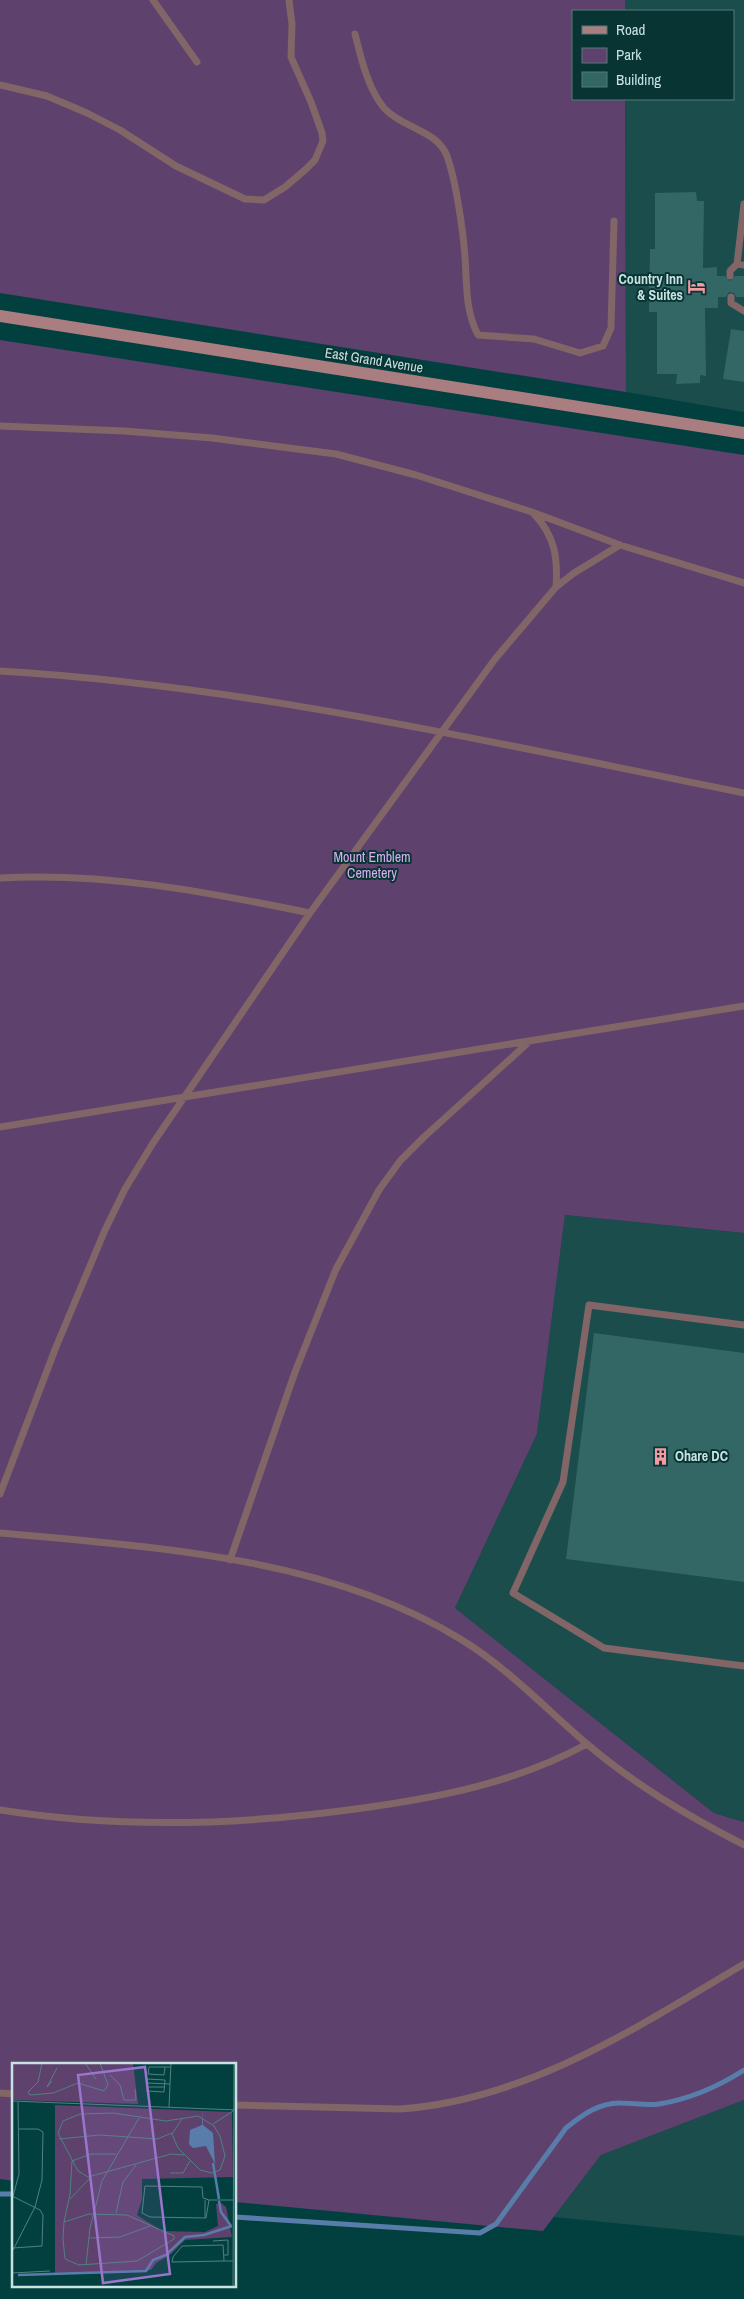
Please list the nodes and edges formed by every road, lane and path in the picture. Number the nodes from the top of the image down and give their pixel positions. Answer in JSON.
{"nodes":[{"id":1,"x":153,"y":0,"type":"edge"},
{"id":2,"x":289,"y":0,"type":"edge"},
{"id":3,"x":355,"y":34,"type":"dead end"},
{"id":4,"x":197,"y":62,"type":"dead end"},
{"id":5,"x":0,"y":85,"type":"edge"},
{"id":6,"x":744,"y":204,"type":"edge"},
{"id":7,"x":743,"y":216,"type":"edge"},
{"id":8,"x":614,"y":221,"type":"dead end"},
{"id":9,"x":740,"y":264,"type":"edge"},
{"id":10,"x":730,"y":276,"type":"dead end"},
{"id":11,"x":731,"y":297,"type":"dead end"},
{"id":12,"x":744,"y":311,"type":"edge"},
{"id":13,"x":0,"y":316,"type":"edge"},
{"id":14,"x":0,"y":426,"type":"edge"},
{"id":15,"x":744,"y":433,"type":"edge"},
{"id":16,"x":532,"y":512,"type":"junction"},
{"id":17,"x":620,"y":545,"type":"junction"},
{"id":18,"x":744,"y":584,"type":"edge"},
{"id":19,"x":556,"y":587,"type":"junction"},
{"id":20,"x":0,"y":671,"type":"edge"},
{"id":21,"x":442,"y":733,"type":"junction"},
{"id":22,"x":744,"y":793,"type":"edge"},
{"id":23,"x":0,"y":878,"type":"edge"},
{"id":24,"x":310,"y":913,"type":"junction"},
{"id":25,"x":744,"y":1006,"type":"edge"},
{"id":26,"x":530,"y":1041,"type":"junction"},
{"id":27,"x":183,"y":1099,"type":"junction"},
{"id":28,"x":2,"y":1128,"type":"edge"},
{"id":29,"x":744,"y":1325,"type":"edge"},
{"id":30,"x":0,"y":1494,"type":"edge"},
{"id":31,"x":0,"y":1533,"type":"edge"},
{"id":32,"x":230,"y":1560,"type":"junction"},
{"id":33,"x":744,"y":1666,"type":"edge"},
{"id":34,"x":588,"y":1744,"type":"junction"},
{"id":35,"x":0,"y":1810,"type":"edge"},
{"id":36,"x":744,"y":1845,"type":"edge"},
{"id":37,"x":744,"y":1964,"type":"edge"},
{"id":38,"x":236,"y":2105,"type":"edge"}],
"edges":[{"from":1,"to":4,"type":"lane"},
{"from":2,"to":5,"type":"lane"},
{"from":3,"to":8,"type":"lane"},
{"from":6,"to":7,"type":"lane"},
{"from":7,"to":9,"type":"lane"},
{"from":9,"to":10,"type":"lane"},
{"from":11,"to":12,"type":"lane"},
{"from":13,"to":15,"type":"main road","name":"East Grand Avenue"},
{"from":14,"to":16,"type":"lane"},
{"from":16,"to":17,"type":"lane"},
{"from":16,"to":19,"type":"lane"},
{"from":17,"to":18,"type":"lane"},
{"from":17,"to":19,"type":"lane"},
{"from":19,"to":21,"type":"lane"},
{"from":20,"to":21,"type":"lane"},
{"from":21,"to":22,"type":"lane"},
{"from":21,"to":24,"type":"lane"},
{"from":23,"to":24,"type":"lane"},
{"from":24,"to":27,"type":"lane"},
{"from":25,"to":26,"type":"lane"},
{"from":26,"to":27,"type":"lane"},
{"from":26,"to":32,"type":"lane"},
{"from":27,"to":28,"type":"lane"},
{"from":27,"to":30,"type":"lane"},
{"from":29,"to":33,"type":"lane"},
{"from":31,"to":32,"type":"lane"},
{"from":32,"to":34,"type":"lane"},
{"from":34,"to":35,"type":"lane"},
{"from":34,"to":36,"type":"lane"},
{"from":37,"to":38,"type":"lane"}]}
